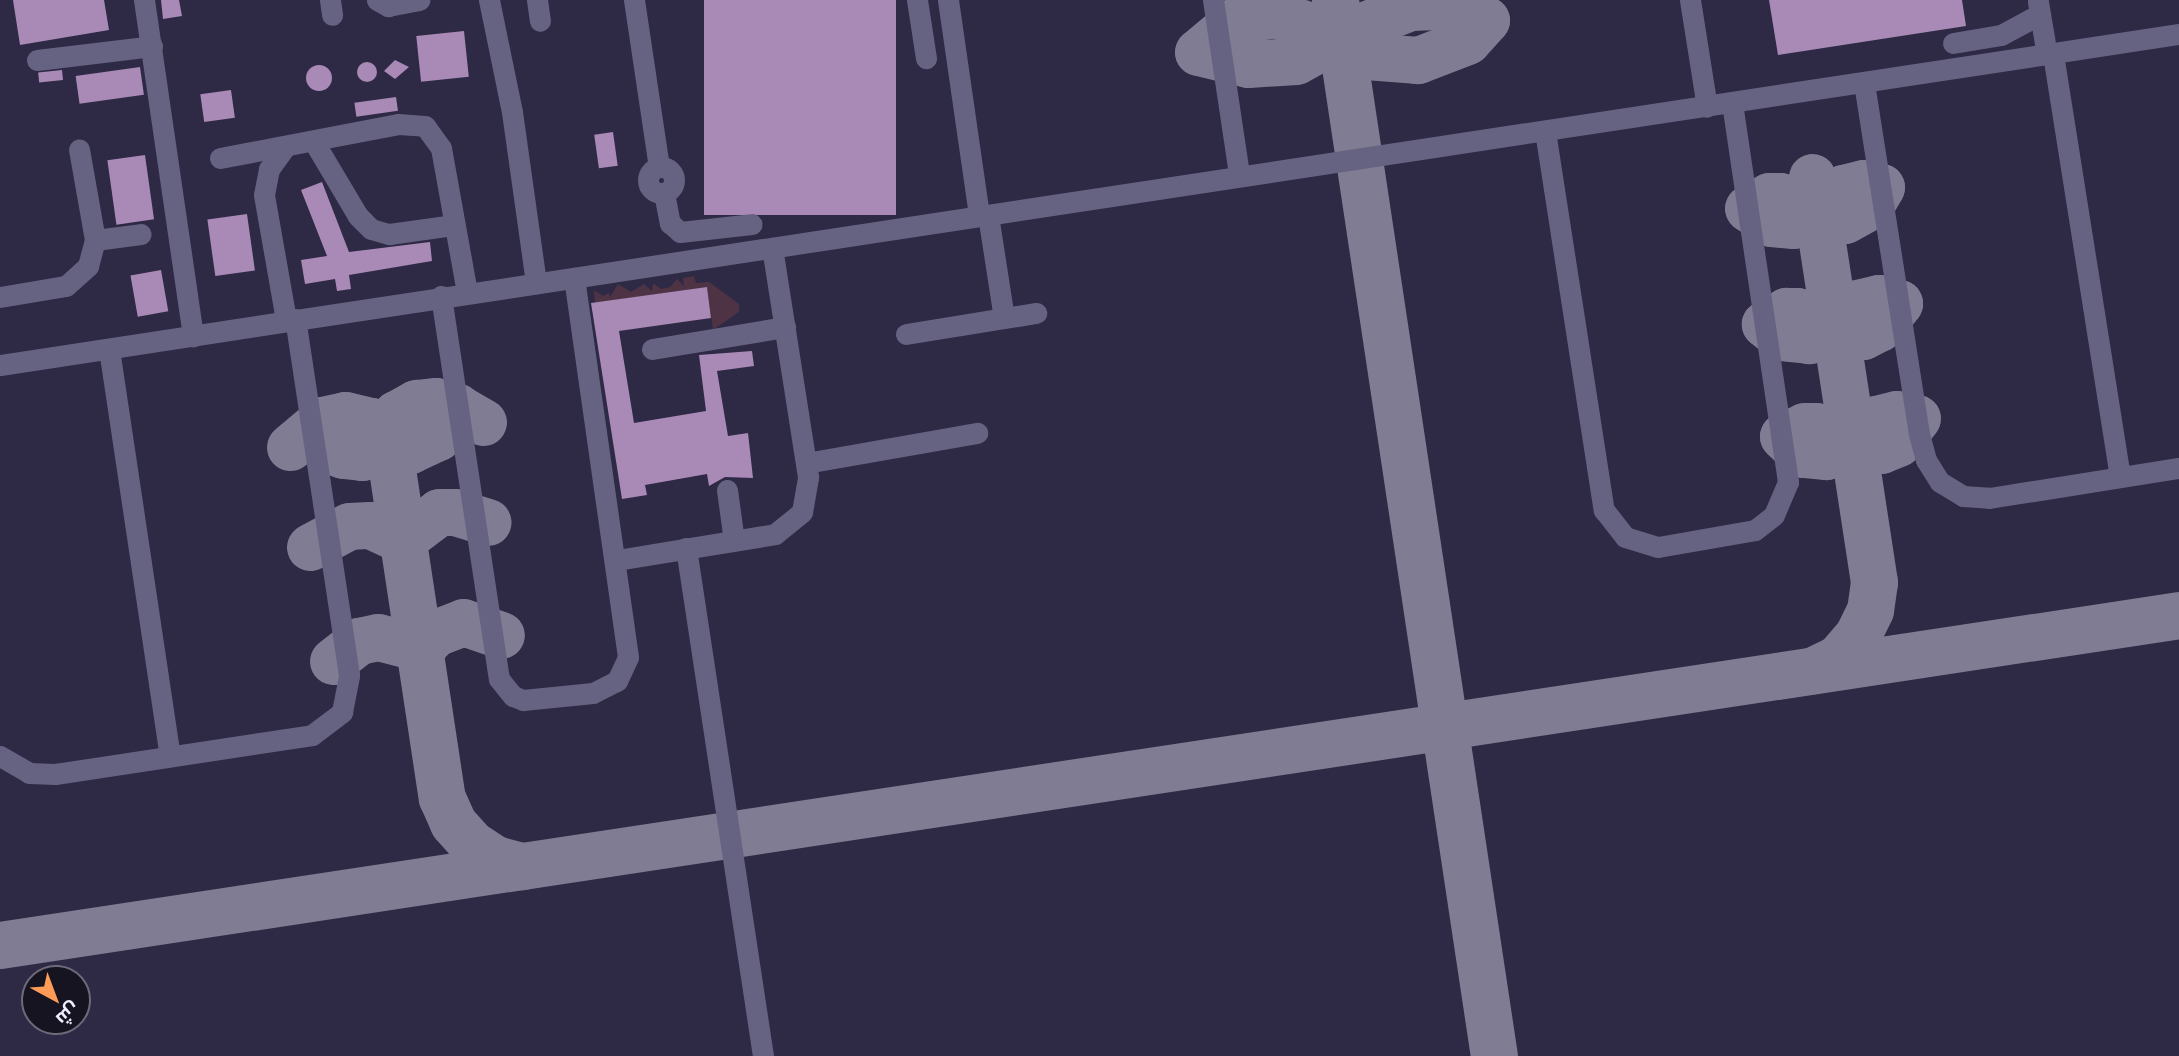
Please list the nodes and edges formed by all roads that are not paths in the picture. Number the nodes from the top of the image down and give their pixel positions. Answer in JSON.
{"nodes":[{"id":1,"x":144,"y":0,"type":"edge"},
{"id":2,"x":377,"y":0,"type":"edge"},
{"id":3,"x":419,"y":0,"type":"edge"},
{"id":4,"x":489,"y":0,"type":"edge"},
{"id":5,"x":634,"y":0,"type":"edge"},
{"id":6,"x":917,"y":0,"type":"edge"},
{"id":7,"x":948,"y":0,"type":"edge"},
{"id":8,"x":1213,"y":0,"type":"edge"},
{"id":9,"x":1690,"y":0,"type":"edge"},
{"id":10,"x":2039,"y":7,"type":"edge"},
{"id":11,"x":2179,"y":34,"type":"edge"},
{"id":12,"x":1953,"y":43,"type":"dead end"},
{"id":13,"x":152,"y":46,"type":"junction"},
{"id":14,"x":2050,"y":55,"type":"junction"},
{"id":15,"x":926,"y":58,"type":"dead end"},
{"id":16,"x":37,"y":60,"type":"dead end"},
{"id":17,"x":1864,"y":83,"type":"junction"},
{"id":18,"x":1732,"y":103,"type":"junction"},
{"id":19,"x":1707,"y":107,"type":"junction"},
{"id":20,"x":1545,"y":131,"type":"junction"},
{"id":21,"x":314,"y":142,"type":"junction"},
{"id":22,"x":285,"y":147,"type":"junction"},
{"id":23,"x":79,"y":149,"type":"dead end"},
{"id":24,"x":220,"y":158,"type":"dead end"},
{"id":25,"x":1239,"y":175,"type":"junction"},
{"id":26,"x":984,"y":216,"type":"junction"},
{"id":27,"x":752,"y":224,"type":"dead end"},
{"id":28,"x":454,"y":225,"type":"junction"},
{"id":29,"x":141,"y":234,"type":"dead end"},
{"id":30,"x":94,"y":240,"type":"junction"},
{"id":31,"x":772,"y":248,"type":"junction"},
{"id":32,"x":574,"y":278,"type":"junction"},
{"id":33,"x":536,"y":283,"type":"junction"},
{"id":34,"x":467,"y":293,"type":"junction"},
{"id":35,"x":441,"y":296,"type":"junction"},
{"id":36,"x":0,"y":297,"type":"edge"},
{"id":37,"x":1036,"y":313,"type":"dead end"},
{"id":38,"x":1004,"y":318,"type":"junction"},
{"id":39,"x":291,"y":320,"type":"junction"},
{"id":40,"x":785,"y":327,"type":"junction"},
{"id":41,"x":906,"y":334,"type":"dead end"},
{"id":42,"x":193,"y":336,"type":"junction"},
{"id":43,"x":108,"y":349,"type":"junction"},
{"id":44,"x":652,"y":349,"type":"dead end"},
{"id":45,"x":0,"y":365,"type":"edge"},
{"id":46,"x":977,"y":433,"type":"dead end"},
{"id":47,"x":806,"y":463,"type":"junction"},
{"id":48,"x":2179,"y":468,"type":"edge"},
{"id":49,"x":2120,"y":477,"type":"junction"},
{"id":50,"x":727,"y":490,"type":"dead end"},
{"id":51,"x":734,"y":541,"type":"junction"},
{"id":52,"x":686,"y":548,"type":"junction"},
{"id":53,"x":617,"y":560,"type":"junction"},
{"id":54,"x":0,"y":756,"type":"edge"},
{"id":55,"x":170,"y":756,"type":"junction"},
{"id":56,"x":763,"y":1056,"type":"edge"}],
"edges":[{"from":1,"to":13,"type":"lane"},
{"from":2,"to":3,"type":"lane"},
{"from":4,"to":33,"type":"lane"},
{"from":5,"to":27,"type":"lane"},
{"from":6,"to":15,"type":"lane"},
{"from":7,"to":26,"type":"lane"},
{"from":8,"to":25,"type":"lane"},
{"from":9,"to":19,"type":"lane"},
{"from":10,"to":12,"type":"lane"},
{"from":10,"to":14,"type":"lane"},
{"from":11,"to":14,"type":"lane"},
{"from":13,"to":16,"type":"lane"},
{"from":13,"to":42,"type":"lane"},
{"from":14,"to":17,"type":"lane"},
{"from":14,"to":49,"type":"lane"},
{"from":17,"to":18,"type":"lane"},
{"from":17,"to":49,"type":"lane"},
{"from":18,"to":19,"type":"lane"},
{"from":18,"to":20,"type":"lane"},
{"from":19,"to":20,"type":"lane"},
{"from":20,"to":25,"type":"lane"},
{"from":21,"to":22,"type":"lane"},
{"from":21,"to":28,"type":"lane"},
{"from":21,"to":28,"type":"lane"},
{"from":22,"to":24,"type":"lane"},
{"from":22,"to":39,"type":"lane"},
{"from":23,"to":30,"type":"lane"},
{"from":25,"to":26,"type":"lane"},
{"from":26,"to":31,"type":"lane"},
{"from":26,"to":38,"type":"lane"},
{"from":28,"to":34,"type":"lane"},
{"from":29,"to":30,"type":"lane"},
{"from":30,"to":36,"type":"lane"},
{"from":31,"to":32,"type":"lane"},
{"from":31,"to":40,"type":"lane"},
{"from":32,"to":33,"type":"lane"},
{"from":32,"to":53,"type":"lane"},
{"from":33,"to":34,"type":"lane"},
{"from":34,"to":35,"type":"lane"},
{"from":35,"to":39,"type":"lane"},
{"from":35,"to":53,"type":"lane"},
{"from":37,"to":38,"type":"lane"},
{"from":38,"to":41,"type":"lane"},
{"from":39,"to":42,"type":"lane"},
{"from":39,"to":55,"type":"lane"},
{"from":40,"to":44,"type":"lane"},
{"from":40,"to":47,"type":"lane"},
{"from":42,"to":43,"type":"lane"},
{"from":43,"to":45,"type":"lane"},
{"from":43,"to":55,"type":"lane"},
{"from":46,"to":47,"type":"lane"},
{"from":47,"to":51,"type":"lane"},
{"from":48,"to":49,"type":"lane"},
{"from":50,"to":51,"type":"lane"},
{"from":51,"to":52,"type":"lane"},
{"from":52,"to":53,"type":"lane"},
{"from":52,"to":56,"type":"lane"},
{"from":54,"to":55,"type":"lane"}]}
